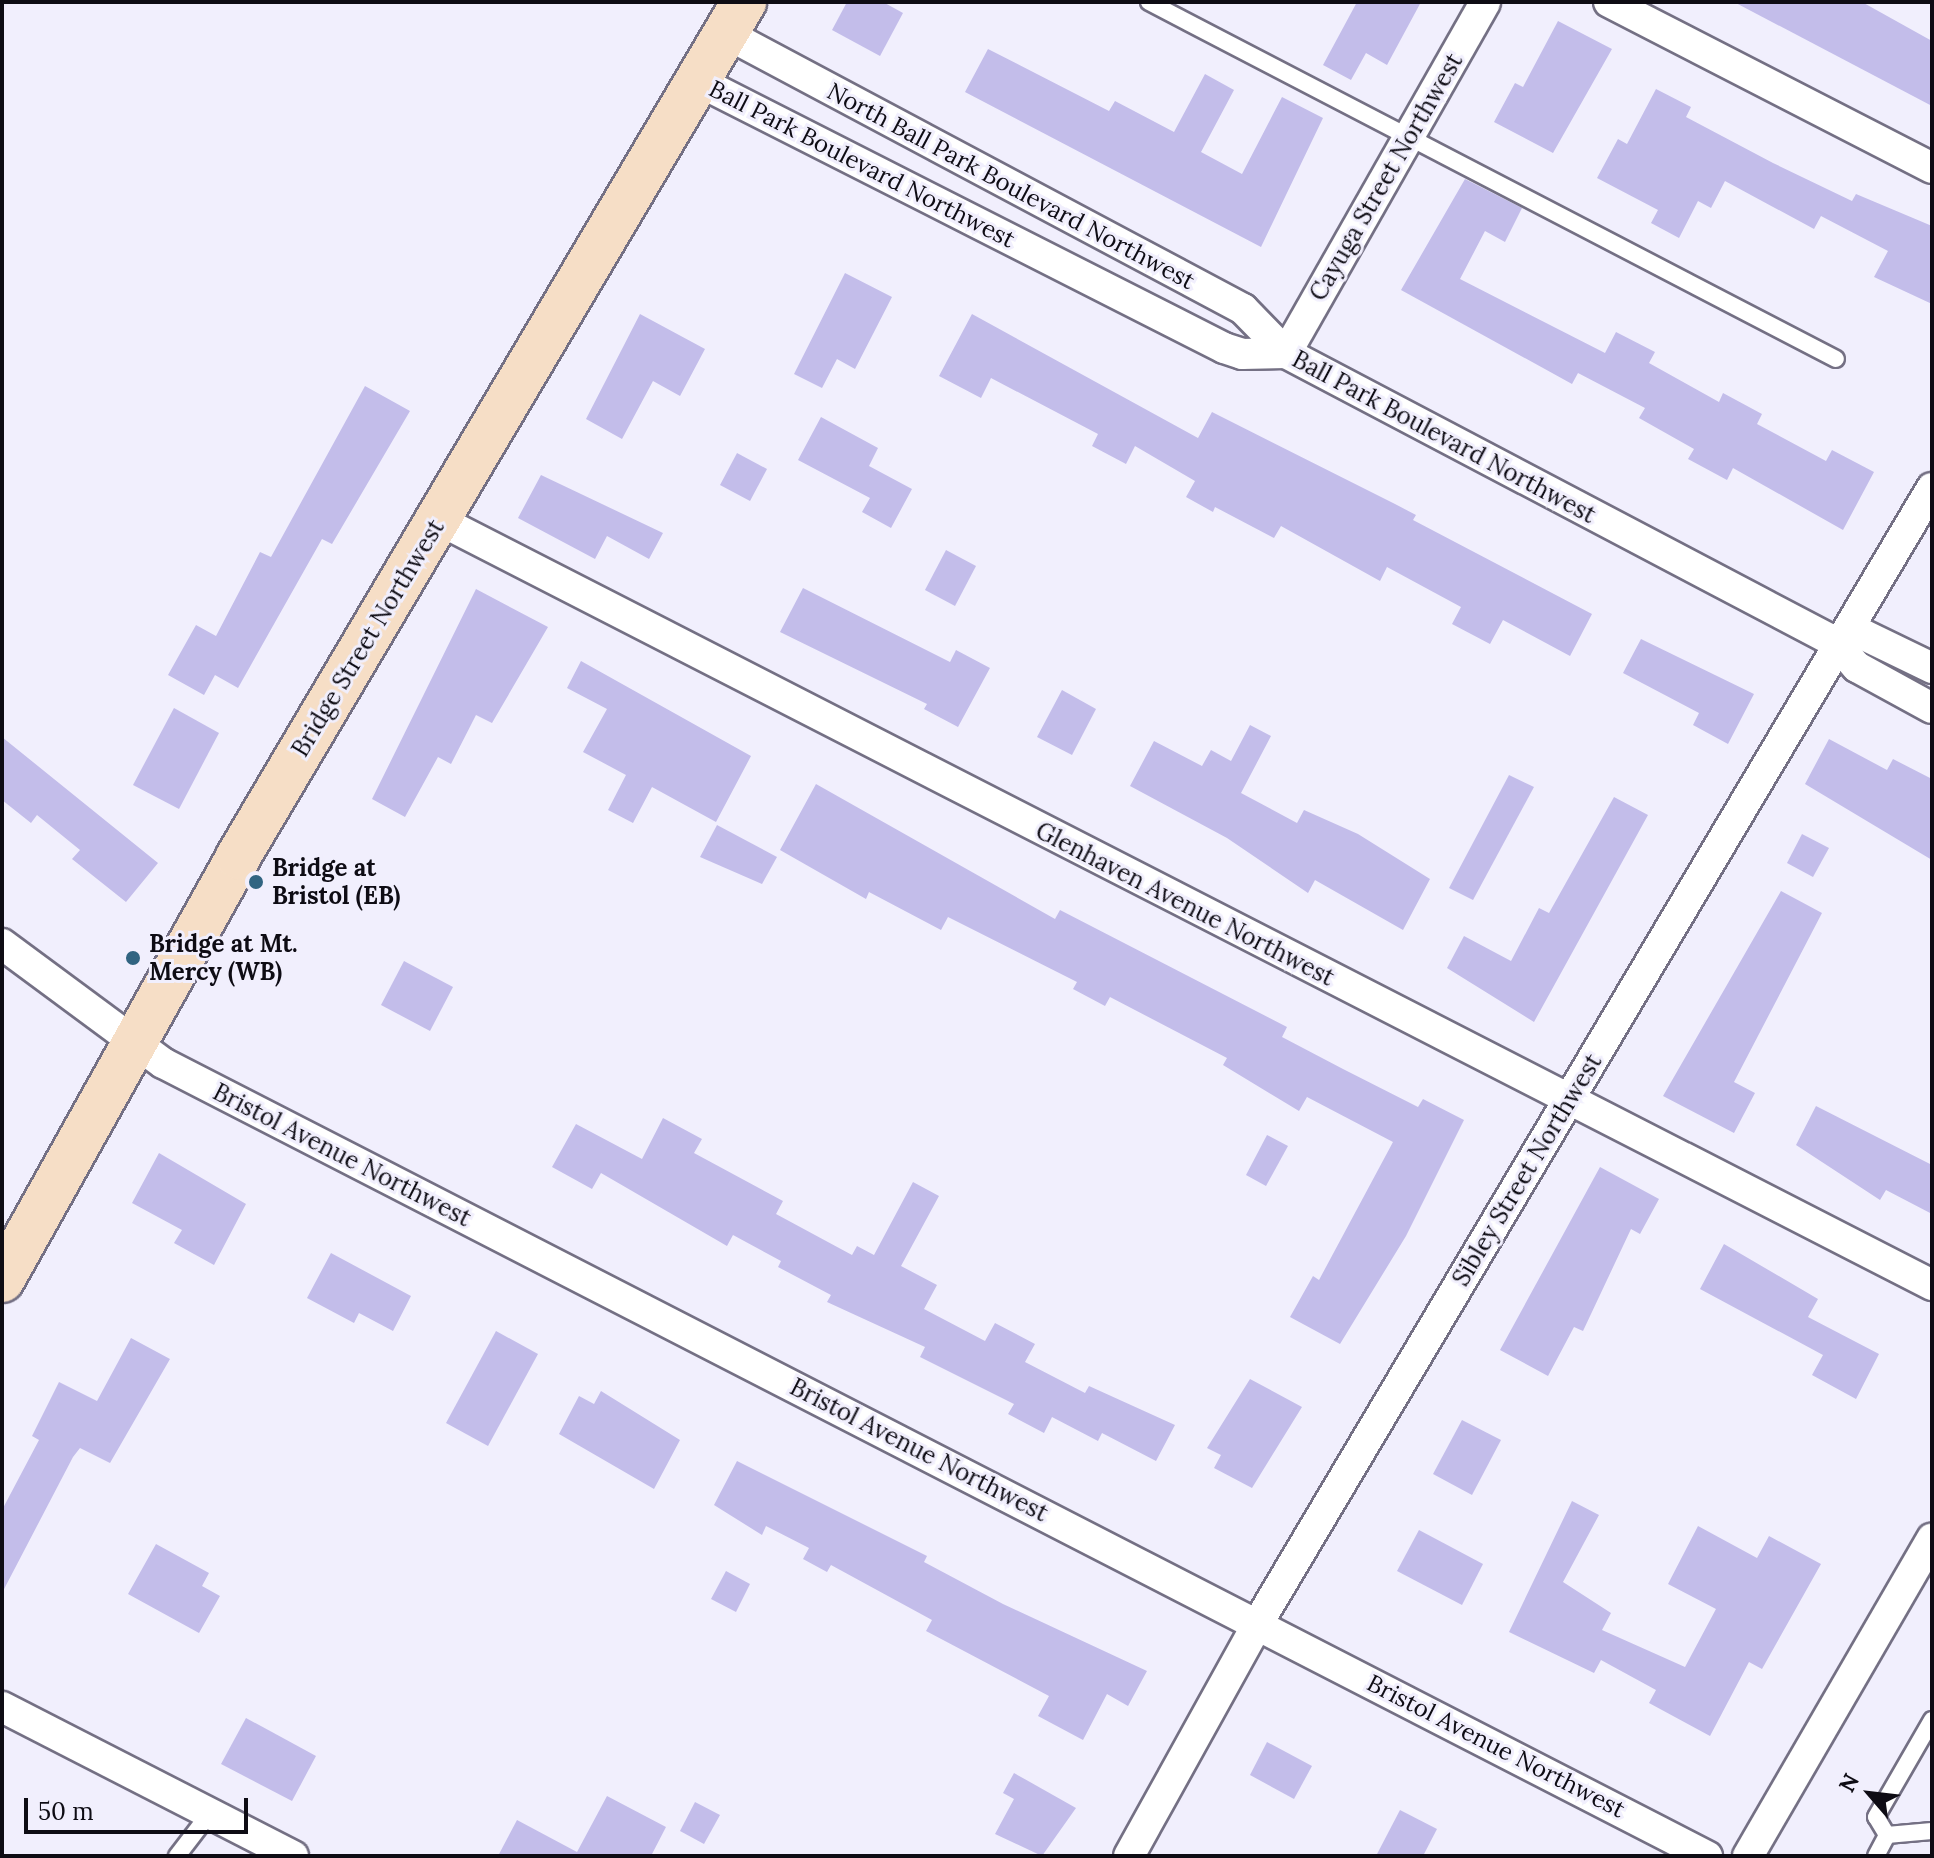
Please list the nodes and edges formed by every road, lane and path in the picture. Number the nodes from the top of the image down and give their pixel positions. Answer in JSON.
{"nodes":[{"id":1,"x":1149,"y":2,"type":"edge"},
{"id":2,"x":1485,"y":2,"type":"edge"},
{"id":3,"x":1609,"y":2,"type":"edge"},
{"id":4,"x":734,"y":18,"type":"edge"},
{"id":5,"x":696,"y":80,"type":"junction"},
{"id":6,"x":1407,"y":140,"type":"junction"},
{"id":7,"x":1932,"y":168,"type":"edge"},
{"id":8,"x":1286,"y":353,"type":"junction"},
{"id":9,"x":1836,"y":359,"type":"dead end"},
{"id":10,"x":1932,"y":488,"type":"edge"},
{"id":11,"x":439,"y":520,"type":"junction"},
{"id":12,"x":1835,"y":642,"type":"junction"},
{"id":13,"x":1932,"y":668,"type":"edge"},
{"id":14,"x":1932,"y":708,"type":"edge"},
{"id":15,"x":2,"y":944,"type":"edge"},
{"id":16,"x":133,"y":1041,"type":"junction"},
{"id":17,"x":1569,"y":1098,"type":"junction"},
{"id":18,"x":2,"y":1280,"type":"edge"},
{"id":19,"x":1932,"y":1285,"type":"edge"},
{"id":20,"x":1932,"y":1539,"type":"edge"},
{"id":21,"x":1258,"y":1623,"type":"junction"},
{"id":22,"x":2,"y":1707,"type":"edge"},
{"id":23,"x":1932,"y":1720,"type":"edge"},
{"id":24,"x":210,"y":1813,"type":"junction"},
{"id":25,"x":1932,"y":1831,"type":"edge"},
{"id":26,"x":1887,"y":1835,"type":"junction"},
{"id":27,"x":253,"y":1847,"type":"edge"},
{"id":28,"x":177,"y":1856,"type":"edge"},
{"id":29,"x":293,"y":1856,"type":"edge"},
{"id":30,"x":1129,"y":1856,"type":"edge"},
{"id":31,"x":1707,"y":1856,"type":"edge"},
{"id":32,"x":1748,"y":1856,"type":"edge"},
{"id":33,"x":1876,"y":1856,"type":"edge"}],
"edges":[{"from":1,"to":6,"type":"lane"},
{"from":2,"to":6,"type":"street","name":"Cayuga Street Northwest"},
{"from":3,"to":7,"type":"street"},
{"from":4,"to":5,"type":"main road","name":"Bridge Street Northwest"},
{"from":4,"to":8,"type":"street","name":"North Ball Park Boulevard Northwest"},
{"from":5,"to":8,"type":"street","name":"Ball Park Boulevard Northwest"},
{"from":5,"to":11,"type":"main road","name":"Bridge Street Northwest"},
{"from":6,"to":8,"type":"street","name":"Cayuga Street Northwest"},
{"from":6,"to":9,"type":"lane"},
{"from":8,"to":12,"type":"street","name":"Ball Park Boulevard Northwest"},
{"from":10,"to":12,"type":"street","name":"Sibley Street Northwest"},
{"from":11,"to":16,"type":"main road","name":"Bridge Street Northwest"},
{"from":11,"to":17,"type":"street","name":"Glenhaven Avenue Northwest"},
{"from":12,"to":13,"type":"street"},
{"from":12,"to":14,"type":"street"},
{"from":12,"to":17,"type":"street","name":"Sibley Street Northwest"},
{"from":15,"to":16,"type":"street","name":"Bristol Avenue Northwest"},
{"from":16,"to":18,"type":"main road","name":"Bridge Street Northwest"},
{"from":16,"to":21,"type":"street","name":"Bristol Avenue Northwest"},
{"from":17,"to":19,"type":"street","name":"Glenhaven Avenue Northwest"},
{"from":17,"to":21,"type":"street","name":"Sibley Street Northwest"},
{"from":20,"to":32,"type":"street"},
{"from":21,"to":30,"type":"street","name":"Sibley Street Northwest"},
{"from":21,"to":31,"type":"street","name":"Bristol Avenue Northwest"},
{"from":22,"to":24,"type":"street"},
{"from":23,"to":26,"type":"lane"},
{"from":24,"to":27,"type":"street"},
{"from":24,"to":28,"type":"lane"},
{"from":25,"to":26,"type":"lane"},
{"from":26,"to":33,"type":"lane"},
{"from":27,"to":29,"type":"street"}]}
